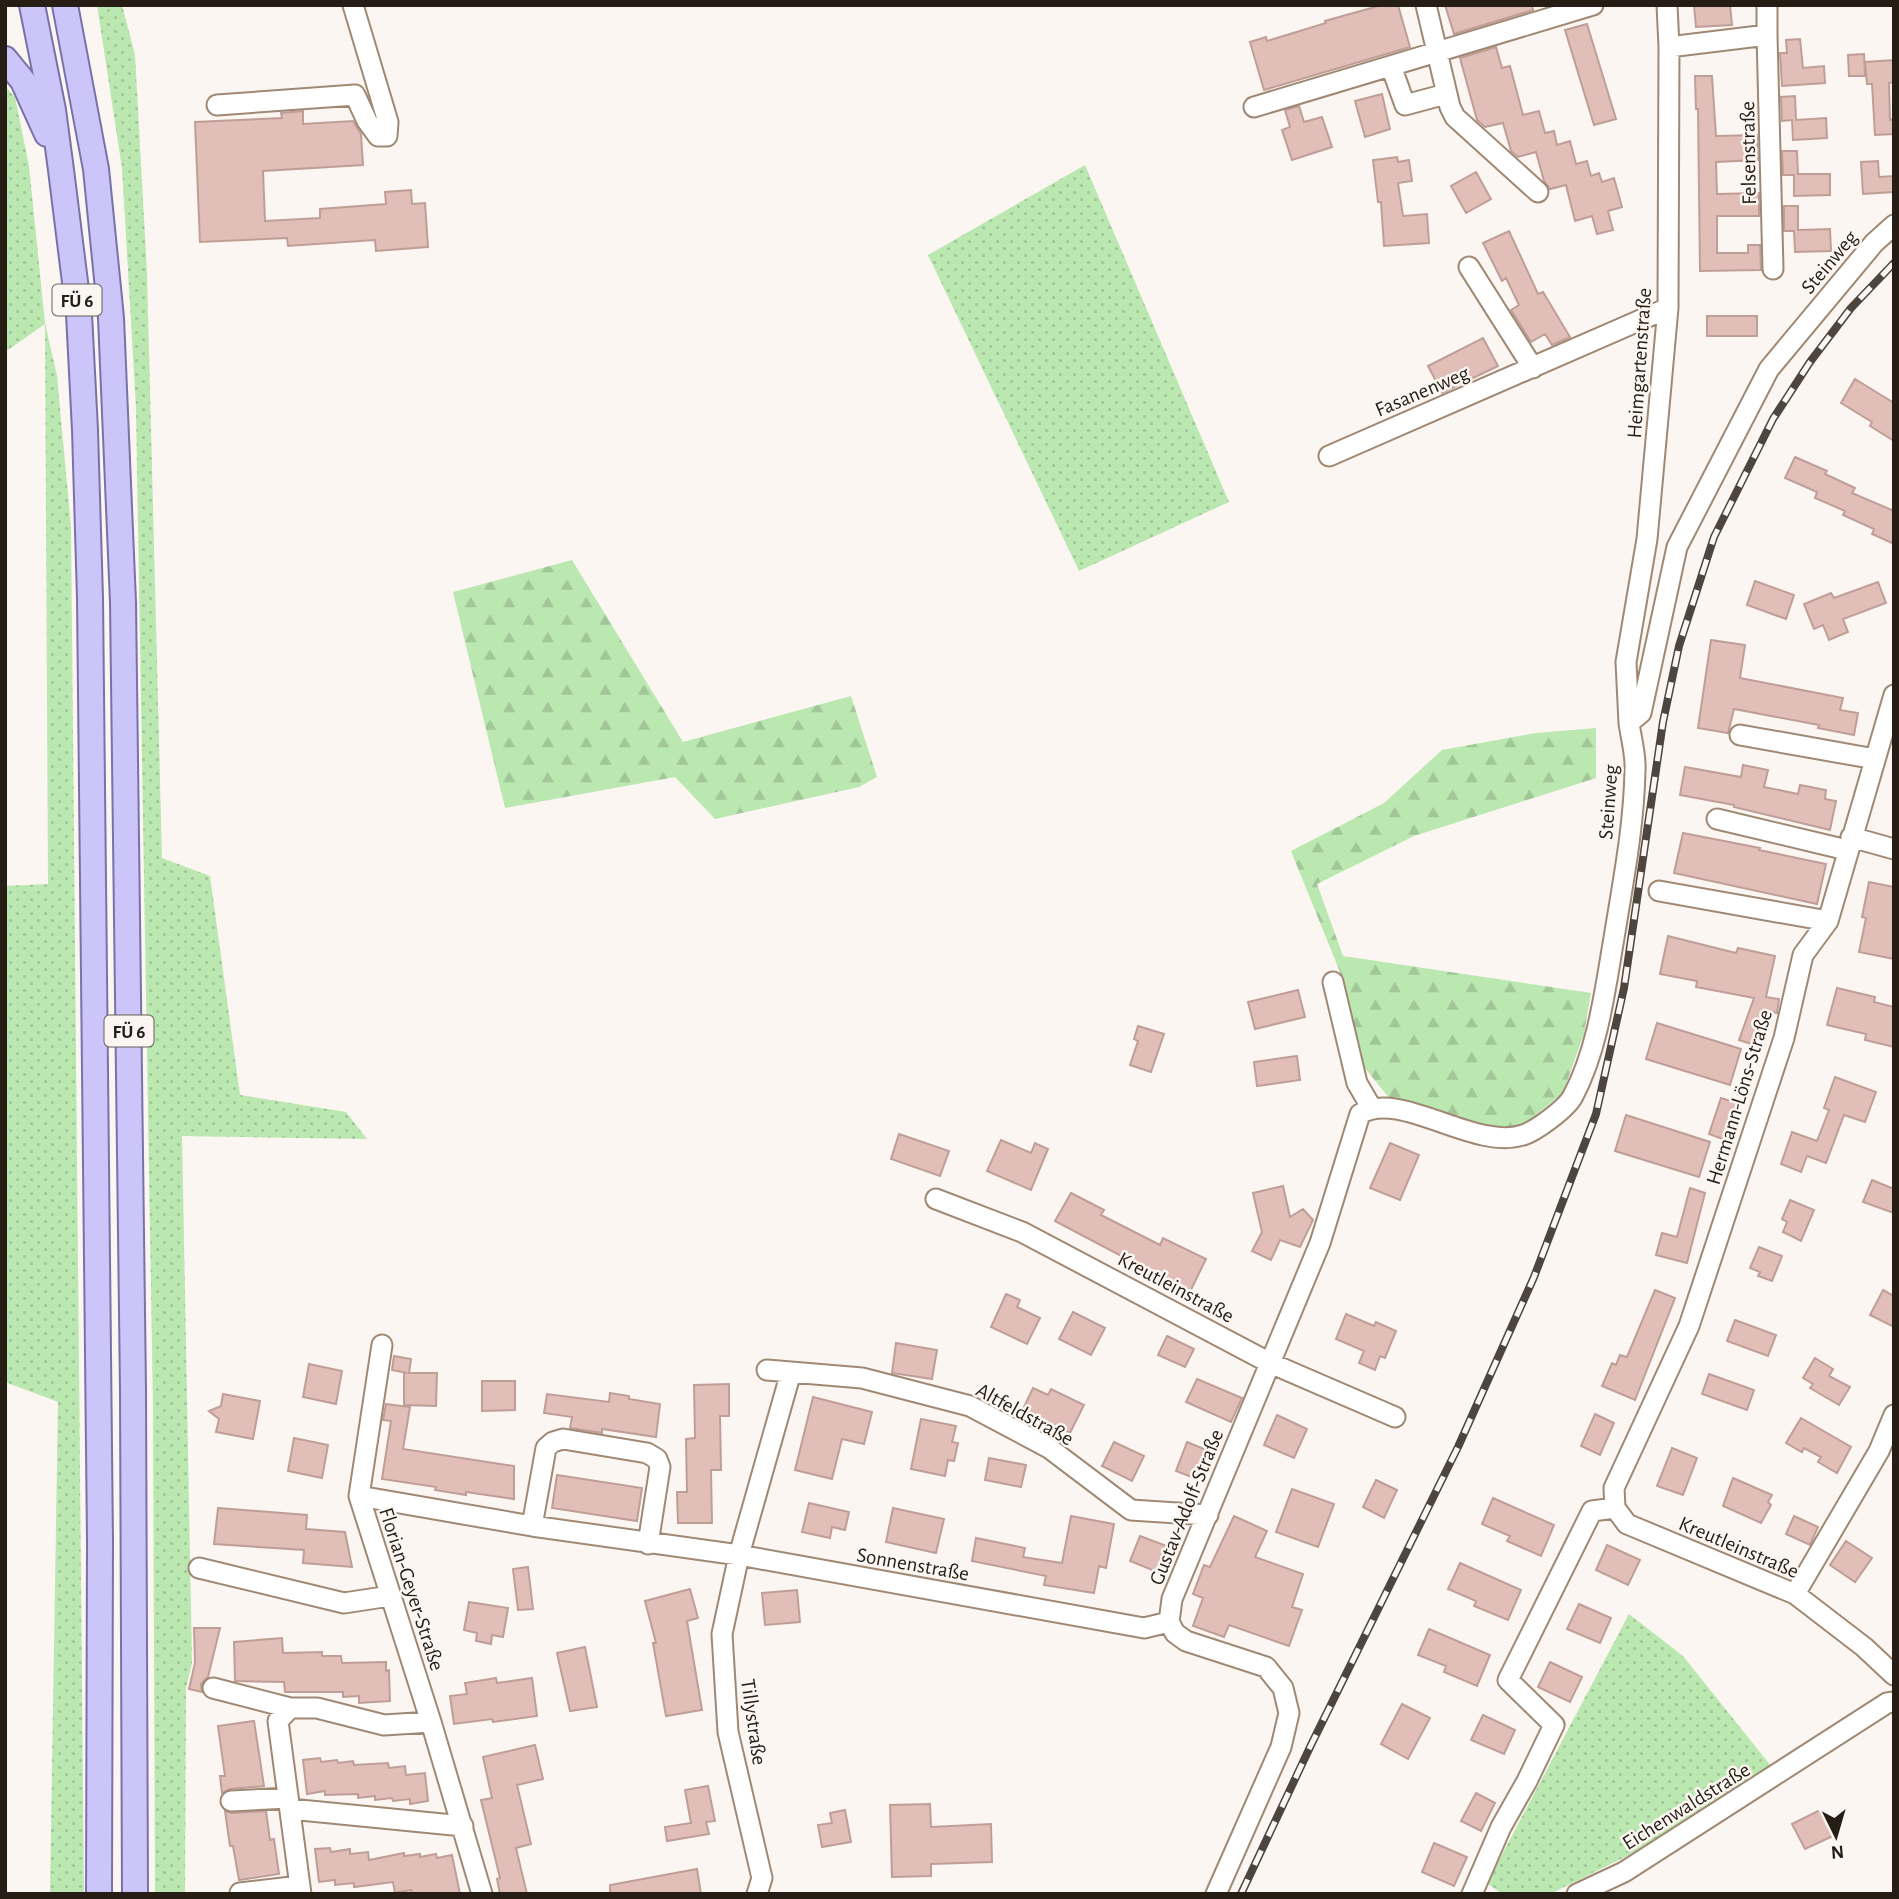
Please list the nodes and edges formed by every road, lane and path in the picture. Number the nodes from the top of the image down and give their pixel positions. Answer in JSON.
{"nodes":[{"id":1,"x":32,"y":5,"type":"edge"},
{"id":2,"x":65,"y":5,"type":"edge"},
{"id":3,"x":353,"y":5,"type":"edge"},
{"id":4,"x":1426,"y":5,"type":"edge"},
{"id":5,"x":1593,"y":5,"type":"edge"},
{"id":6,"x":1667,"y":5,"type":"edge"},
{"id":7,"x":1767,"y":5,"type":"edge"},
{"id":8,"x":1768,"y":36,"type":"junction"},
{"id":9,"x":1670,"y":47,"type":"junction"},
{"id":10,"x":1437,"y":52,"type":"junction"},
{"id":11,"x":5,"y":59,"type":"edge"},
{"id":12,"x":1391,"y":66,"type":"junction"},
{"id":13,"x":1446,"y":94,"type":"junction"},
{"id":14,"x":217,"y":105,"type":"dead end"},
{"id":15,"x":1254,"y":107,"type":"dead end"},
{"id":16,"x":61,"y":170,"type":"junction"},
{"id":17,"x":1538,"y":192,"type":"dead end"},
{"id":18,"x":1894,"y":225,"type":"edge"},
{"id":19,"x":1469,"y":267,"type":"dead end"},
{"id":20,"x":1773,"y":269,"type":"dead end"},
{"id":21,"x":1668,"y":308,"type":"junction"},
{"id":22,"x":1533,"y":368,"type":"junction"},
{"id":23,"x":1329,"y":456,"type":"dead end"},
{"id":24,"x":1647,"y":538,"type":"junction"},
{"id":25,"x":1677,"y":547,"type":"junction"},
{"id":26,"x":1894,"y":695,"type":"edge"},
{"id":27,"x":1629,"y":723,"type":"junction"},
{"id":28,"x":1740,"y":735,"type":"dead end"},
{"id":29,"x":1874,"y":759,"type":"junction"},
{"id":30,"x":1717,"y":819,"type":"dead end"},
{"id":31,"x":1849,"y":843,"type":"junction"},
{"id":32,"x":1894,"y":849,"type":"edge"},
{"id":33,"x":1659,"y":891,"type":"dead end"},
{"id":34,"x":1828,"y":921,"type":"junction"},
{"id":35,"x":1333,"y":982,"type":"dead end"},
{"id":36,"x":1365,"y":1111,"type":"junction"},
{"id":37,"x":936,"y":1199,"type":"dead end"},
{"id":38,"x":382,"y":1345,"type":"dead end"},
{"id":39,"x":1270,"y":1363,"type":"junction"},
{"id":40,"x":767,"y":1370,"type":"dead end"},
{"id":41,"x":791,"y":1372,"type":"junction"},
{"id":42,"x":1894,"y":1415,"type":"edge"},
{"id":43,"x":1395,"y":1417,"type":"dead end"},
{"id":44,"x":359,"y":1496,"type":"junction"},
{"id":45,"x":1615,"y":1508,"type":"junction"},
{"id":46,"x":1208,"y":1516,"type":"junction"},
{"id":47,"x":532,"y":1526,"type":"junction"},
{"id":48,"x":648,"y":1544,"type":"junction"},
{"id":49,"x":739,"y":1555,"type":"junction"},
{"id":50,"x":199,"y":1568,"type":"dead end"},
{"id":51,"x":1795,"y":1594,"type":"junction"},
{"id":52,"x":390,"y":1596,"type":"junction"},
{"id":53,"x":1169,"y":1622,"type":"junction"},
{"id":54,"x":1894,"y":1675,"type":"edge"},
{"id":55,"x":213,"y":1688,"type":"dead end"},
{"id":56,"x":1894,"y":1702,"type":"edge"},
{"id":57,"x":290,"y":1708,"type":"junction"},
{"id":58,"x":432,"y":1721,"type":"junction"},
{"id":59,"x":231,"y":1801,"type":"dead end"},
{"id":60,"x":289,"y":1804,"type":"junction"},
{"id":61,"x":463,"y":1826,"type":"junction"},
{"id":62,"x":301,"y":1890,"type":"edge"},
{"id":63,"x":240,"y":1893,"type":"edge"},
{"id":64,"x":99,"y":1894,"type":"edge"},
{"id":65,"x":135,"y":1894,"type":"edge"},
{"id":66,"x":482,"y":1894,"type":"edge"},
{"id":67,"x":757,"y":1894,"type":"edge"},
{"id":68,"x":1216,"y":1894,"type":"edge"},
{"id":69,"x":1472,"y":1894,"type":"edge"},
{"id":70,"x":1577,"y":1894,"type":"edge"}],
"edges":[{"from":1,"to":16,"type":"main road","number":"FÜ 6"},
{"from":2,"to":65,"type":"main road","number":"FÜ 6"},
{"from":3,"to":14,"type":"street"},
{"from":4,"to":10,"type":"street"},
{"from":5,"to":10,"type":"street"},
{"from":6,"to":9,"type":"street","name":"Heimgartenstraße"},
{"from":7,"to":8,"type":"street","name":"Felsenstraße"},
{"from":8,"to":9,"type":"street"},
{"from":8,"to":20,"type":"street","name":"Felsenstraße"},
{"from":9,"to":21,"type":"street","name":"Heimgartenstraße"},
{"from":10,"to":12,"type":"street"},
{"from":10,"to":13,"type":"street"},
{"from":11,"to":16,"type":"main road"},
{"from":12,"to":13,"type":"street"},
{"from":12,"to":15,"type":"street"},
{"from":13,"to":17,"type":"street"},
{"from":16,"to":64,"type":"main road","number":"FÜ 6"},
{"from":18,"to":25,"type":"street","name":"Steinweg"},
{"from":19,"to":22,"type":"street"},
{"from":21,"to":22,"type":"street","name":"Fasanenweg"},
{"from":21,"to":24,"type":"street","name":"Heimgartenstraße"},
{"from":22,"to":23,"type":"street","name":"Fasanenweg"},
{"from":24,"to":25,"type":"street"},
{"from":24,"to":27,"type":"street","name":"Heimgartenstraße"},
{"from":25,"to":27,"type":"street","name":"Steinweg"},
{"from":26,"to":29,"type":"street","name":"Hermann-Löns-Straße"},
{"from":27,"to":36,"type":"street","name":"Steinweg"},
{"from":28,"to":29,"type":"street"},
{"from":29,"to":31,"type":"street","name":"Hermann-Löns-Straße"},
{"from":30,"to":31,"type":"street"},
{"from":31,"to":32,"type":"street"},
{"from":31,"to":34,"type":"street","name":"Hermann-Löns-Straße"},
{"from":33,"to":34,"type":"street"},
{"from":34,"to":45,"type":"street","name":"Hermann-Löns-Straße"},
{"from":35,"to":36,"type":"street"},
{"from":36,"to":39,"type":"street","name":"Gustav-Adolf-Straße"},
{"from":37,"to":39,"type":"street","name":"Kreutleinstraße"},
{"from":38,"to":44,"type":"street","name":"Florian-Geyer-Straße"},
{"from":39,"to":43,"type":"street","name":"Kreutleinstraße"},
{"from":39,"to":46,"type":"street","name":"Gustav-Adolf-Straße"},
{"from":40,"to":41,"type":"street","name":"Altfeldstraße"},
{"from":41,"to":46,"type":"street","name":"Altfeldstraße"},
{"from":41,"to":49,"type":"street","name":"Tillystraße"},
{"from":42,"to":51,"type":"street"},
{"from":44,"to":47,"type":"street","name":"Sonnenstraße"},
{"from":44,"to":52,"type":"street","name":"Florian-Geyer-Straße"},
{"from":45,"to":51,"type":"street","name":"Kreutleinstraße"},
{"from":45,"to":69,"type":"street"},
{"from":46,"to":53,"type":"street","name":"Gustav-Adolf-Straße"},
{"from":47,"to":48,"type":"street","name":"Sonnenstraße"},
{"from":47,"to":48,"type":"street"},
{"from":48,"to":49,"type":"street","name":"Sonnenstraße"},
{"from":49,"to":53,"type":"street","name":"Sonnenstraße"},
{"from":49,"to":67,"type":"street","name":"Tillystraße"},
{"from":50,"to":52,"type":"street"},
{"from":51,"to":54,"type":"street","name":"Kreutleinstraße"},
{"from":52,"to":58,"type":"street","name":"Florian-Geyer-Straße"},
{"from":53,"to":68,"type":"street"},
{"from":55,"to":57,"type":"street"},
{"from":56,"to":70,"type":"street","name":"Eichenwaldstraße"},
{"from":57,"to":58,"type":"street"},
{"from":57,"to":60,"type":"street"},
{"from":58,"to":61,"type":"street","name":"Florian-Geyer-Straße"},
{"from":59,"to":60,"type":"street"},
{"from":60,"to":61,"type":"street"},
{"from":60,"to":62,"type":"street"},
{"from":61,"to":66,"type":"street","name":"Florian-Geyer-Straße"},
{"from":62,"to":63,"type":"street"}]}
